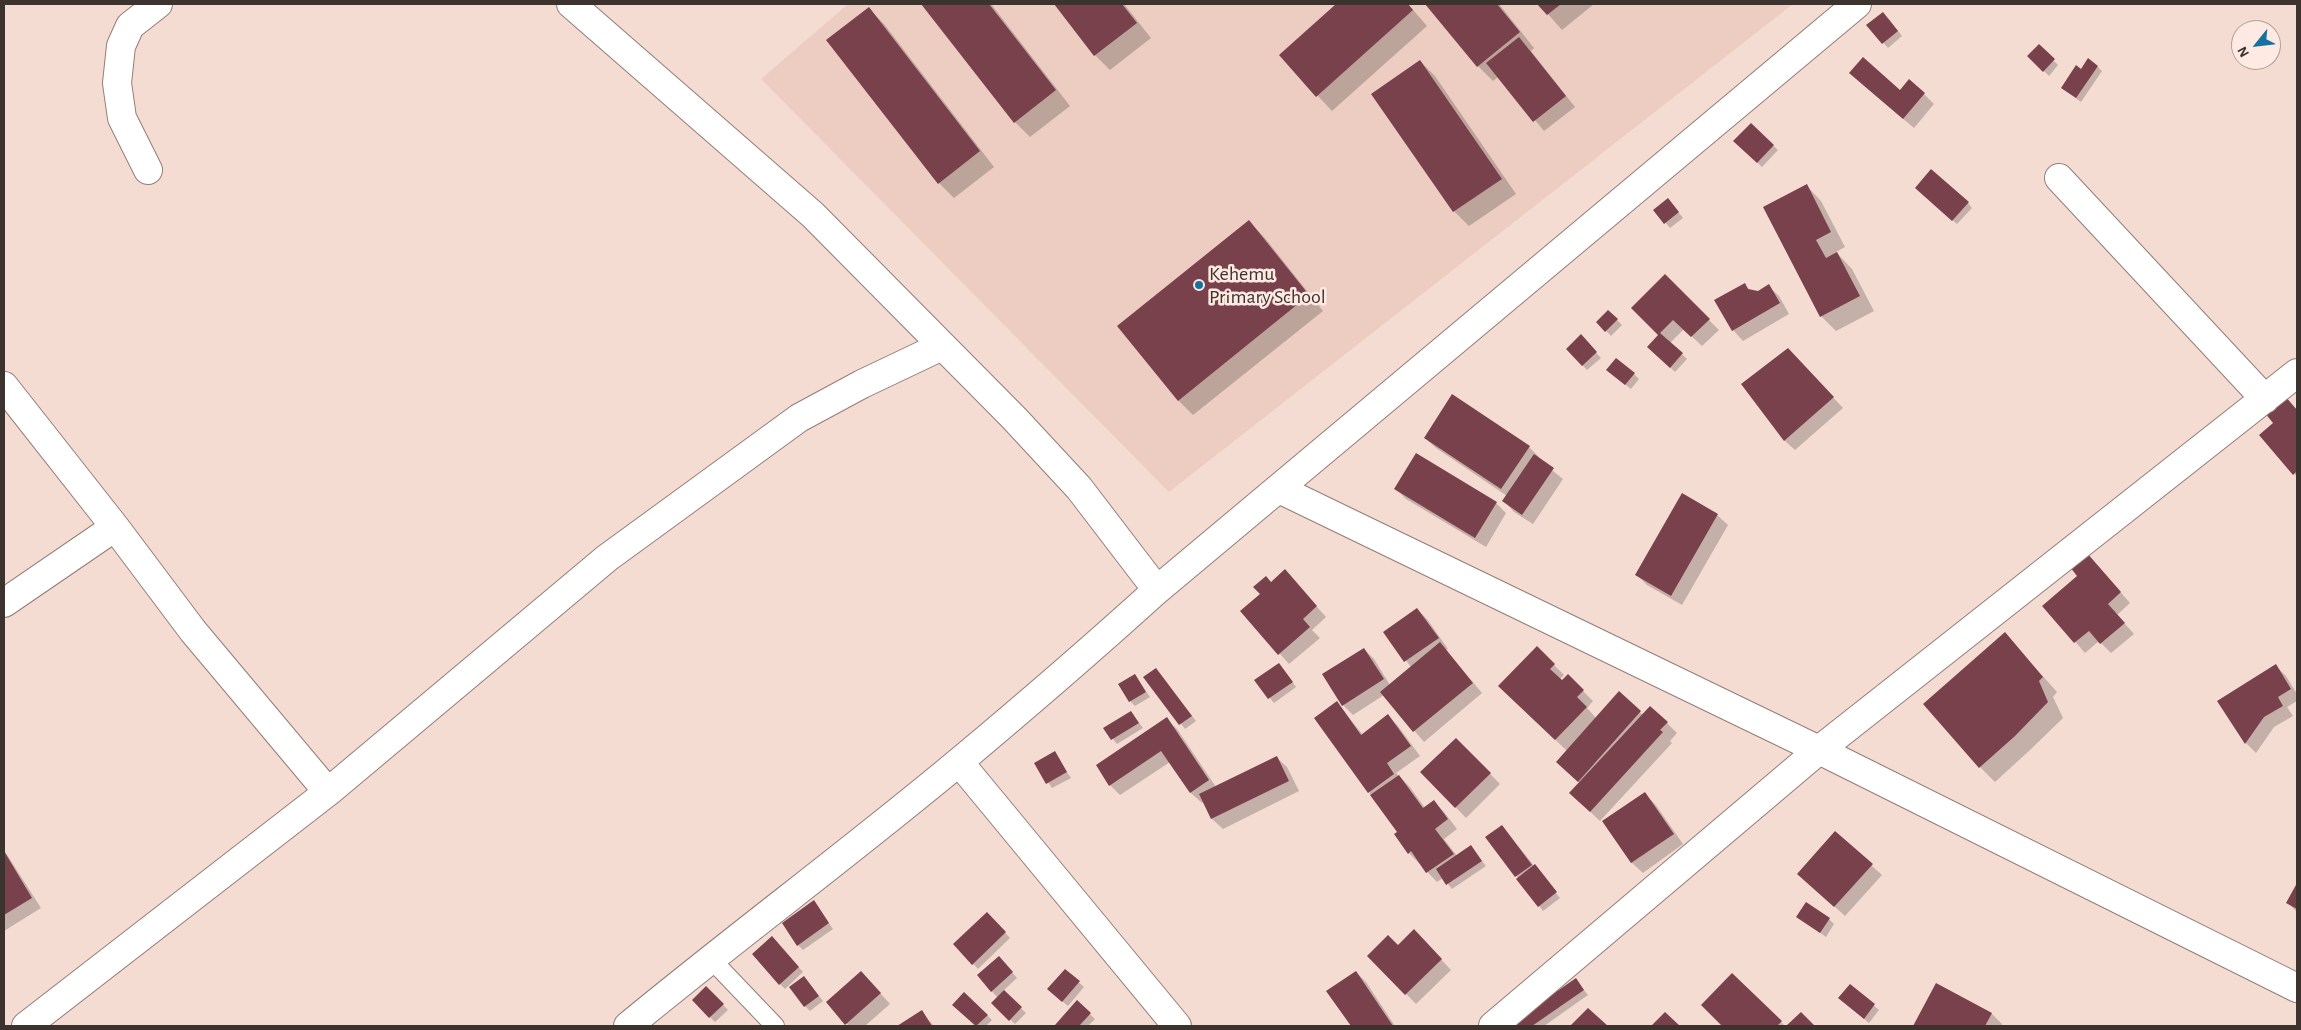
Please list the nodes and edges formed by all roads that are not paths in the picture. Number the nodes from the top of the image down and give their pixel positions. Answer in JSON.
{"nodes":[{"id":1,"x":158,"y":4,"type":"edge"},
{"id":2,"x":571,"y":4,"type":"edge"},
{"id":3,"x":1857,"y":4,"type":"edge"},
{"id":4,"x":148,"y":170,"type":"dead end"},
{"id":5,"x":2059,"y":178,"type":"dead end"},
{"id":6,"x":942,"y":346,"type":"junction"},
{"id":7,"x":2297,"y":372,"type":"edge"},
{"id":8,"x":4,"y":386,"type":"edge"},
{"id":9,"x":2266,"y":399,"type":"junction"},
{"id":10,"x":1279,"y":489,"type":"junction"},
{"id":11,"x":115,"y":527,"type":"junction"},
{"id":12,"x":1157,"y":590,"type":"junction"},
{"id":13,"x":4,"y":603,"type":"edge"},
{"id":14,"x":1818,"y":750,"type":"junction"},
{"id":15,"x":959,"y":762,"type":"junction"},
{"id":16,"x":328,"y":792,"type":"junction"},
{"id":17,"x":710,"y":958,"type":"junction"},
{"id":18,"x":2297,"y":988,"type":"edge"},
{"id":19,"x":26,"y":1026,"type":"edge"},
{"id":20,"x":628,"y":1026,"type":"edge"},
{"id":21,"x":775,"y":1026,"type":"edge"},
{"id":22,"x":1177,"y":1026,"type":"edge"},
{"id":23,"x":1493,"y":1026,"type":"edge"}],
"edges":[{"from":1,"to":4,"type":"street"},
{"from":2,"to":6,"type":"street"},
{"from":3,"to":10,"type":"street"},
{"from":5,"to":9,"type":"street"},
{"from":6,"to":12,"type":"street"},
{"from":6,"to":16,"type":"street"},
{"from":7,"to":9,"type":"street"},
{"from":8,"to":11,"type":"street"},
{"from":9,"to":14,"type":"street"},
{"from":10,"to":12,"type":"street"},
{"from":10,"to":14,"type":"street"},
{"from":11,"to":13,"type":"street"},
{"from":11,"to":16,"type":"street"},
{"from":12,"to":15,"type":"street"},
{"from":14,"to":18,"type":"street"},
{"from":14,"to":23,"type":"street"},
{"from":15,"to":17,"type":"street"},
{"from":15,"to":22,"type":"street"},
{"from":16,"to":19,"type":"street"},
{"from":17,"to":20,"type":"street"},
{"from":17,"to":21,"type":"lane"}]}
